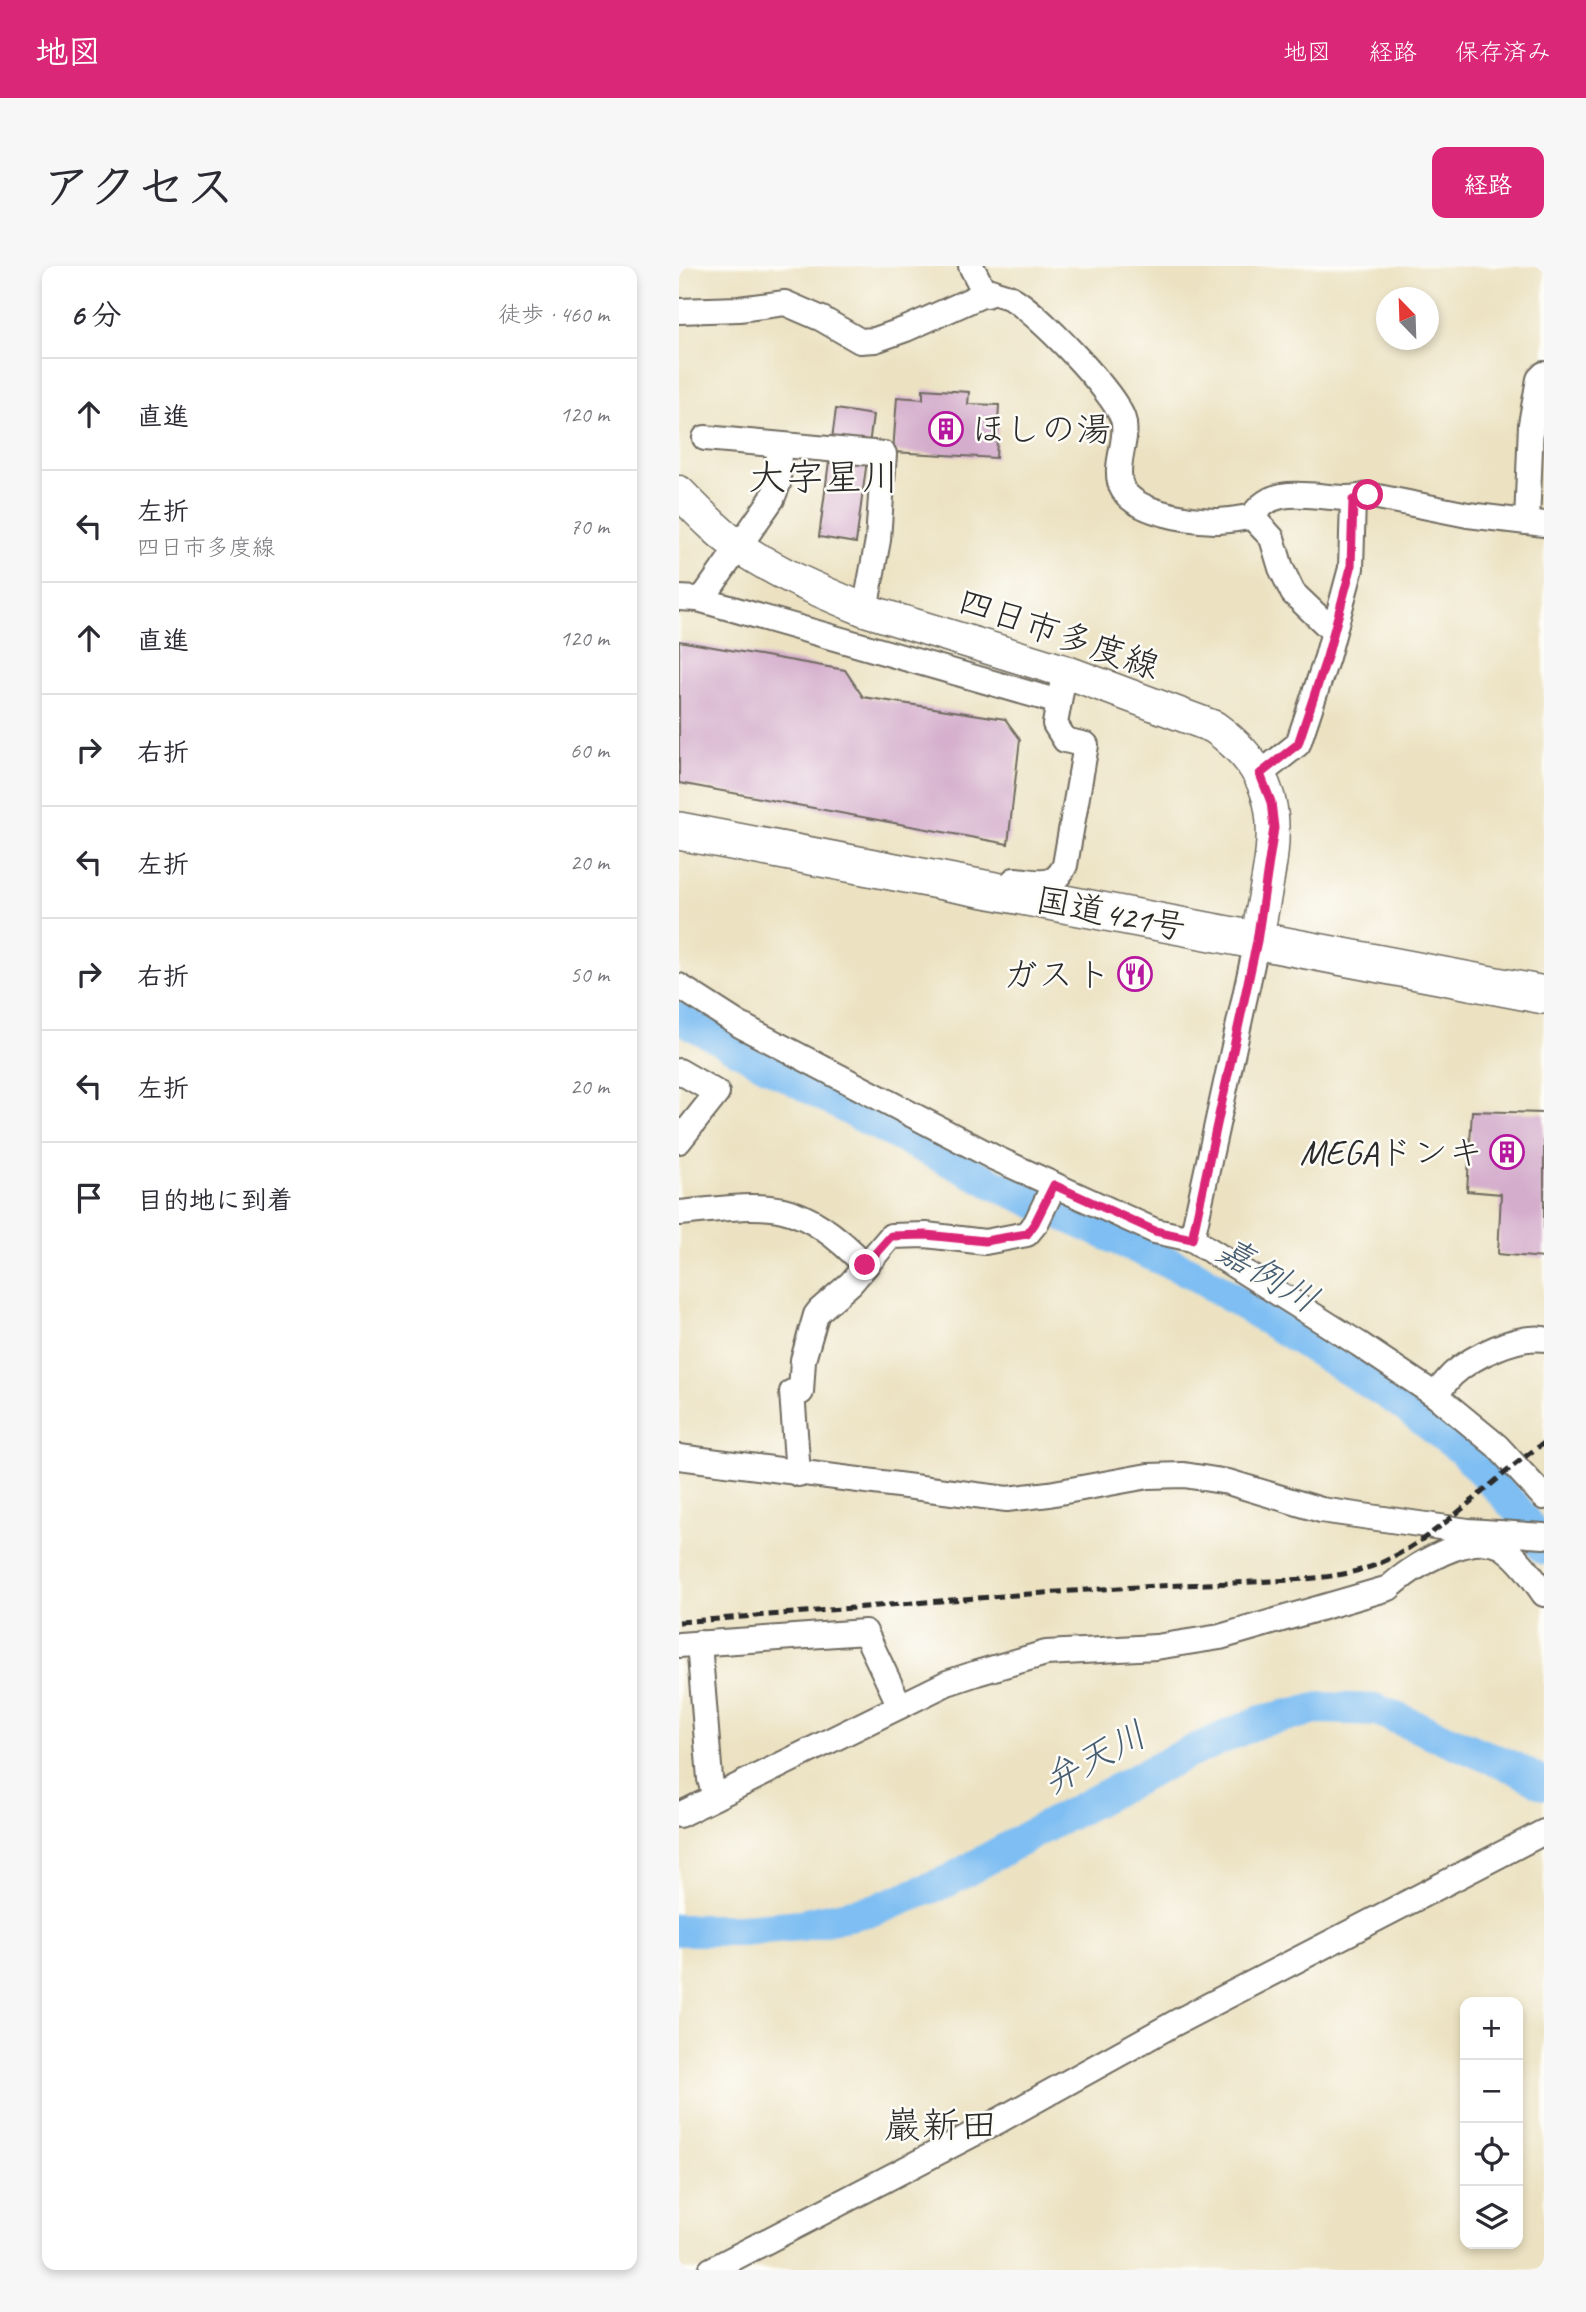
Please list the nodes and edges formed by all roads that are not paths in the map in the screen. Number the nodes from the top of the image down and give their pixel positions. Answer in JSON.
{"nodes":[{"id":1,"x":971,"y":266,"type":"edge"},
{"id":2,"x":986,"y":295,"type":"junction"},
{"id":3,"x":679,"y":311,"type":"edge"},
{"id":4,"x":1544,"y":374,"type":"edge"},
{"id":5,"x":705,"y":438,"type":"dead end"},
{"id":6,"x":779,"y":445,"type":"junction"},
{"id":7,"x":679,"y":492,"type":"edge"},
{"id":8,"x":1353,"y":500,"type":"junction"},
{"id":9,"x":1252,"y":517,"type":"junction"},
{"id":10,"x":1535,"y":523,"type":"edge"},
{"id":11,"x":738,"y":546,"type":"junction"},
{"id":12,"x":688,"y":598,"type":"edge"},
{"id":13,"x":866,"y":610,"type":"junction"},
{"id":14,"x":1333,"y":631,"type":"junction"},
{"id":15,"x":1064,"y":671,"type":"junction"},
{"id":16,"x":1059,"y":702,"type":"junction"},
{"id":17,"x":1260,"y":774,"type":"junction"},
{"id":18,"x":679,"y":831,"type":"edge"},
{"id":19,"x":979,"y":888,"type":"junction"},
{"id":20,"x":1257,"y":941,"type":"junction"},
{"id":21,"x":679,"y":986,"type":"edge"},
{"id":22,"x":1544,"y":995,"type":"edge"},
{"id":23,"x":679,"y":1071,"type":"edge"},
{"id":24,"x":679,"y":1141,"type":"edge"},
{"id":25,"x":1052,"y":1188,"type":"junction"},
{"id":26,"x":679,"y":1213,"type":"edge"},
{"id":27,"x":1192,"y":1239,"type":"junction"},
{"id":28,"x":865,"y":1265,"type":"junction"},
{"id":29,"x":1544,"y":1339,"type":"edge"},
{"id":30,"x":1434,"y":1395,"type":"junction"},
{"id":31,"x":679,"y":1457,"type":"edge"},
{"id":32,"x":798,"y":1474,"type":"junction"},
{"id":33,"x":1544,"y":1497,"type":"edge"},
{"id":34,"x":1544,"y":1536,"type":"edge"},
{"id":35,"x":1492,"y":1539,"type":"junction"},
{"id":36,"x":1544,"y":1594,"type":"edge"},
{"id":37,"x":689,"y":1644,"type":"edge"},
{"id":38,"x":900,"y":1706,"type":"junction"},
{"id":39,"x":715,"y":1797,"type":"junction"},
{"id":40,"x":679,"y":1815,"type":"edge"},
{"id":41,"x":1543,"y":1833,"type":"edge"},
{"id":42,"x":711,"y":2270,"type":"edge"}],
"edges":[{"from":1,"to":2,"type":"street"},
{"from":2,"to":3,"type":"street"},
{"from":2,"to":9,"type":"street"},
{"from":4,"to":10,"type":"street"},
{"from":5,"to":6,"type":"street"},
{"from":6,"to":11,"type":"street"},
{"from":6,"to":13,"type":"street"},
{"from":7,"to":11,"type":"main road","name":"四日市多度線"},
{"from":8,"to":9,"type":"street"},
{"from":8,"to":10,"type":"street"},
{"from":8,"to":14,"type":"street"},
{"from":9,"to":14,"type":"street"},
{"from":11,"to":12,"type":"street"},
{"from":11,"to":13,"type":"main road","name":"四日市多度線"},
{"from":12,"to":16,"type":"street"},
{"from":13,"to":15,"type":"main road","name":"四日市多度線"},
{"from":14,"to":17,"type":"street"},
{"from":15,"to":16,"type":"street"},
{"from":15,"to":17,"type":"main road","name":"四日市多度線"},
{"from":16,"to":19,"type":"street"},
{"from":17,"to":20,"type":"main road","name":"四日市多度線"},
{"from":18,"to":19,"type":"highway","name":"国道421号"},
{"from":19,"to":20,"type":"highway","name":"国道421号"},
{"from":20,"to":22,"type":"highway","name":"国道421号"},
{"from":20,"to":27,"type":"street"},
{"from":21,"to":25,"type":"street"},
{"from":23,"to":24,"type":"street"},
{"from":25,"to":27,"type":"street"},
{"from":25,"to":28,"type":"street"},
{"from":26,"to":28,"type":"street"},
{"from":27,"to":30,"type":"street"},
{"from":28,"to":32,"type":"street"},
{"from":29,"to":30,"type":"street"},
{"from":30,"to":33,"type":"street"},
{"from":31,"to":32,"type":"street"},
{"from":32,"to":35,"type":"street"},
{"from":34,"to":35,"type":"street"},
{"from":35,"to":36,"type":"street"},
{"from":35,"to":38,"type":"street"},
{"from":37,"to":38,"type":"street"},
{"from":37,"to":39,"type":"street"},
{"from":38,"to":39,"type":"street"},
{"from":39,"to":40,"type":"street"},
{"from":41,"to":42,"type":"street"}]}
